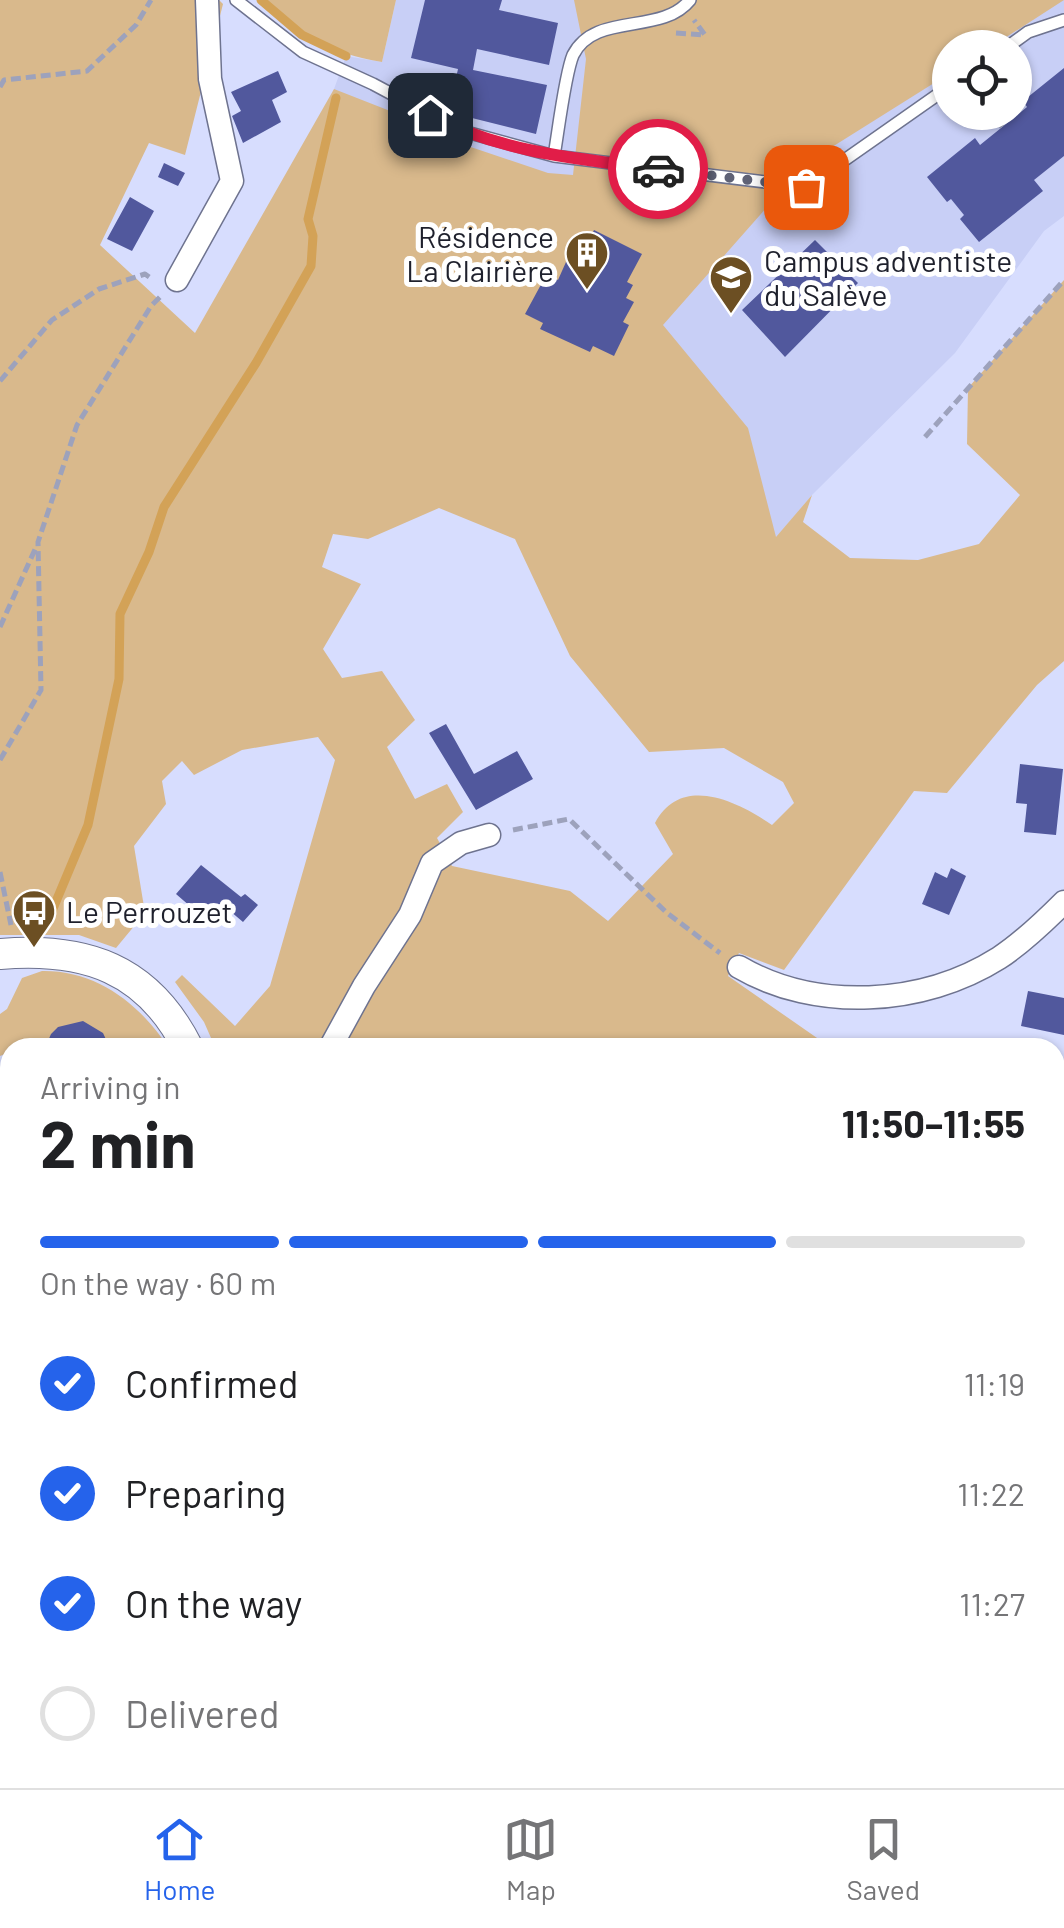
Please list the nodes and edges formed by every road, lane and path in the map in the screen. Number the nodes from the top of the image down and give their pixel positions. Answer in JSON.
{"nodes":[{"id":1,"x":151,"y":0,"type":"edge"},
{"id":2,"x":207,"y":0,"type":"edge"},
{"id":3,"x":236,"y":0,"type":"edge"},
{"id":4,"x":684,"y":3,"type":"edge"},
{"id":5,"x":1064,"y":20,"type":"edge"},
{"id":6,"x":1032,"y":31,"type":"edge"},
{"id":7,"x":0,"y":87,"type":"edge"},
{"id":8,"x":932,"y":99,"type":"edge"},
{"id":9,"x":554,"y":156,"type":"junction"},
{"id":10,"x":1064,"y":280,"type":"edge"},
{"id":11,"x":172,"y":285,"type":"junction"},
{"id":12,"x":0,"y":381,"type":"edge"},
{"id":13,"x":925,"y":437,"type":"dead end"},
{"id":14,"x":38,"y":542,"type":"junction"},
{"id":15,"x":0,"y":627,"type":"edge"},
{"id":16,"x":0,"y":760,"type":"edge"},
{"id":17,"x":489,"y":835,"type":"joint"},
{"id":18,"x":0,"y":872,"type":"edge"},
{"id":19,"x":1064,"y":902,"type":"edge"},
{"id":20,"x":7,"y":956,"type":"edge"},
{"id":21,"x":738,"y":966,"type":"joint"},
{"id":22,"x":182,"y":1038,"type":"edge"},
{"id":23,"x":336,"y":1038,"type":"edge"}],
"edges":[{"from":1,"to":7,"type":"path"},
{"from":2,"to":11,"type":"street"},
{"from":3,"to":9,"type":"lane"},
{"from":4,"to":9,"type":"lane"},
{"from":5,"to":6,"type":"lane"},
{"from":8,"to":9,"type":"lane"},
{"from":10,"to":13,"type":"path"},
{"from":11,"to":12,"type":"path"},
{"from":11,"to":14,"type":"path"},
{"from":14,"to":15,"type":"path"},
{"from":14,"to":16,"type":"path"},
{"from":17,"to":21,"type":"path"},
{"from":17,"to":23,"type":"street"},
{"from":18,"to":20,"type":"path"},
{"from":19,"to":21,"type":"street"},
{"from":20,"to":22,"type":"street"}]}
